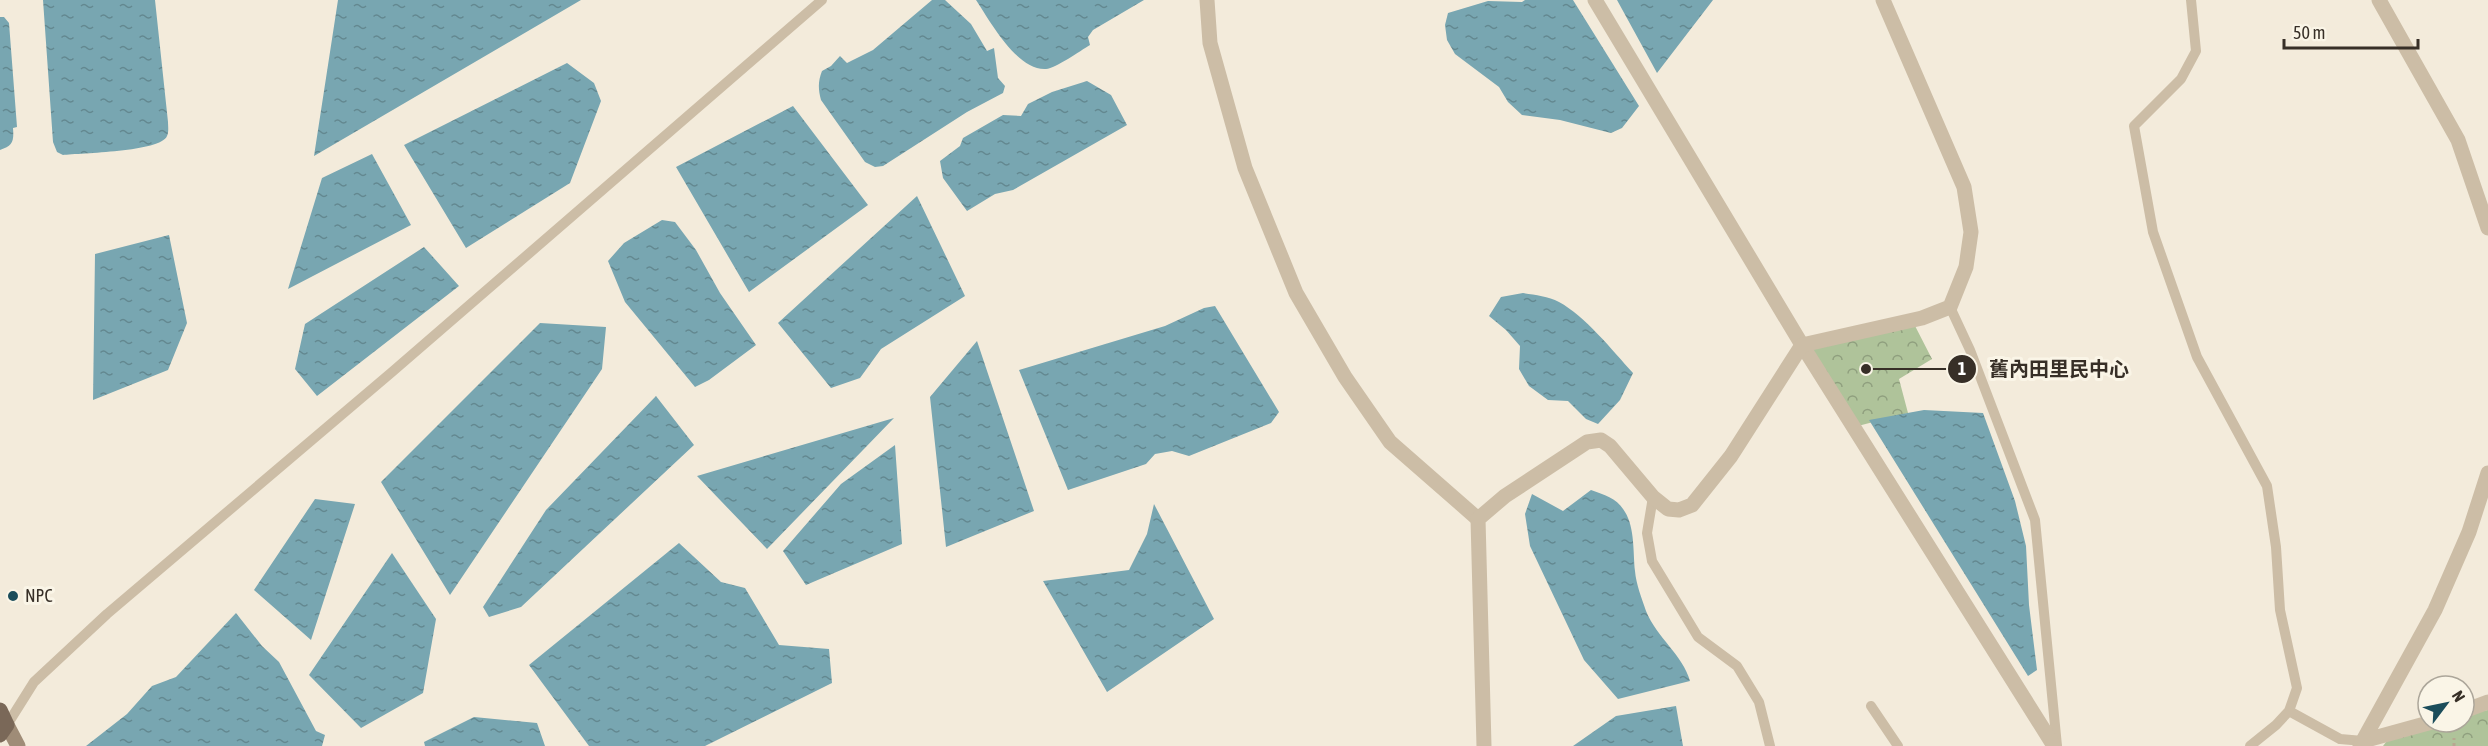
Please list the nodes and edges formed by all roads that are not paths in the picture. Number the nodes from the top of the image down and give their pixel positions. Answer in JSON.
{"nodes":[{"id":1,"x":822,"y":0,"type":"edge"},
{"id":2,"x":1206,"y":0,"type":"edge"},
{"id":3,"x":1595,"y":0,"type":"edge"},
{"id":4,"x":1883,"y":0,"type":"edge"},
{"id":5,"x":2192,"y":0,"type":"edge"},
{"id":6,"x":2379,"y":0,"type":"edge"},
{"id":7,"x":2488,"y":228,"type":"edge"},
{"id":8,"x":1950,"y":307,"type":"junction"},
{"id":9,"x":1802,"y":345,"type":"junction"},
{"id":10,"x":2488,"y":473,"type":"edge"},
{"id":11,"x":1653,"y":497,"type":"junction"},
{"id":12,"x":1478,"y":519,"type":"junction"},
{"id":13,"x":1871,"y":706,"type":"dead end"},
{"id":14,"x":0,"y":710,"type":"edge"},
{"id":15,"x":2289,"y":711,"type":"junction"},
{"id":16,"x":2416,"y":727,"type":"edge"},
{"id":17,"x":4,"y":730,"type":"edge"},
{"id":18,"x":2361,"y":743,"type":"edge"},
{"id":19,"x":18,"y":746,"type":"edge"},
{"id":20,"x":1484,"y":746,"type":"edge"},
{"id":21,"x":1770,"y":746,"type":"edge"},
{"id":22,"x":1898,"y":746,"type":"edge"},
{"id":23,"x":2055,"y":746,"type":"edge"},
{"id":24,"x":2250,"y":746,"type":"edge"}],
"edges":[{"from":1,"to":17,"type":"lane"},
{"from":2,"to":12,"type":"street"},
{"from":3,"to":9,"type":"street"},
{"from":4,"to":8,"type":"street"},
{"from":5,"to":15,"type":"lane"},
{"from":6,"to":7,"type":"street"},
{"from":8,"to":9,"type":"street"},
{"from":8,"to":23,"type":"lane"},
{"from":9,"to":11,"type":"street"},
{"from":9,"to":23,"type":"street"},
{"from":10,"to":18,"type":"street"},
{"from":11,"to":12,"type":"street"},
{"from":11,"to":21,"type":"lane"},
{"from":12,"to":20,"type":"street"},
{"from":13,"to":22,"type":"lane"},
{"from":14,"to":17,"type":"main road"},
{"from":15,"to":18,"type":"lane"},
{"from":15,"to":24,"type":"lane"},
{"from":16,"to":18,"type":"street"},
{"from":17,"to":19,"type":"main road"}]}
